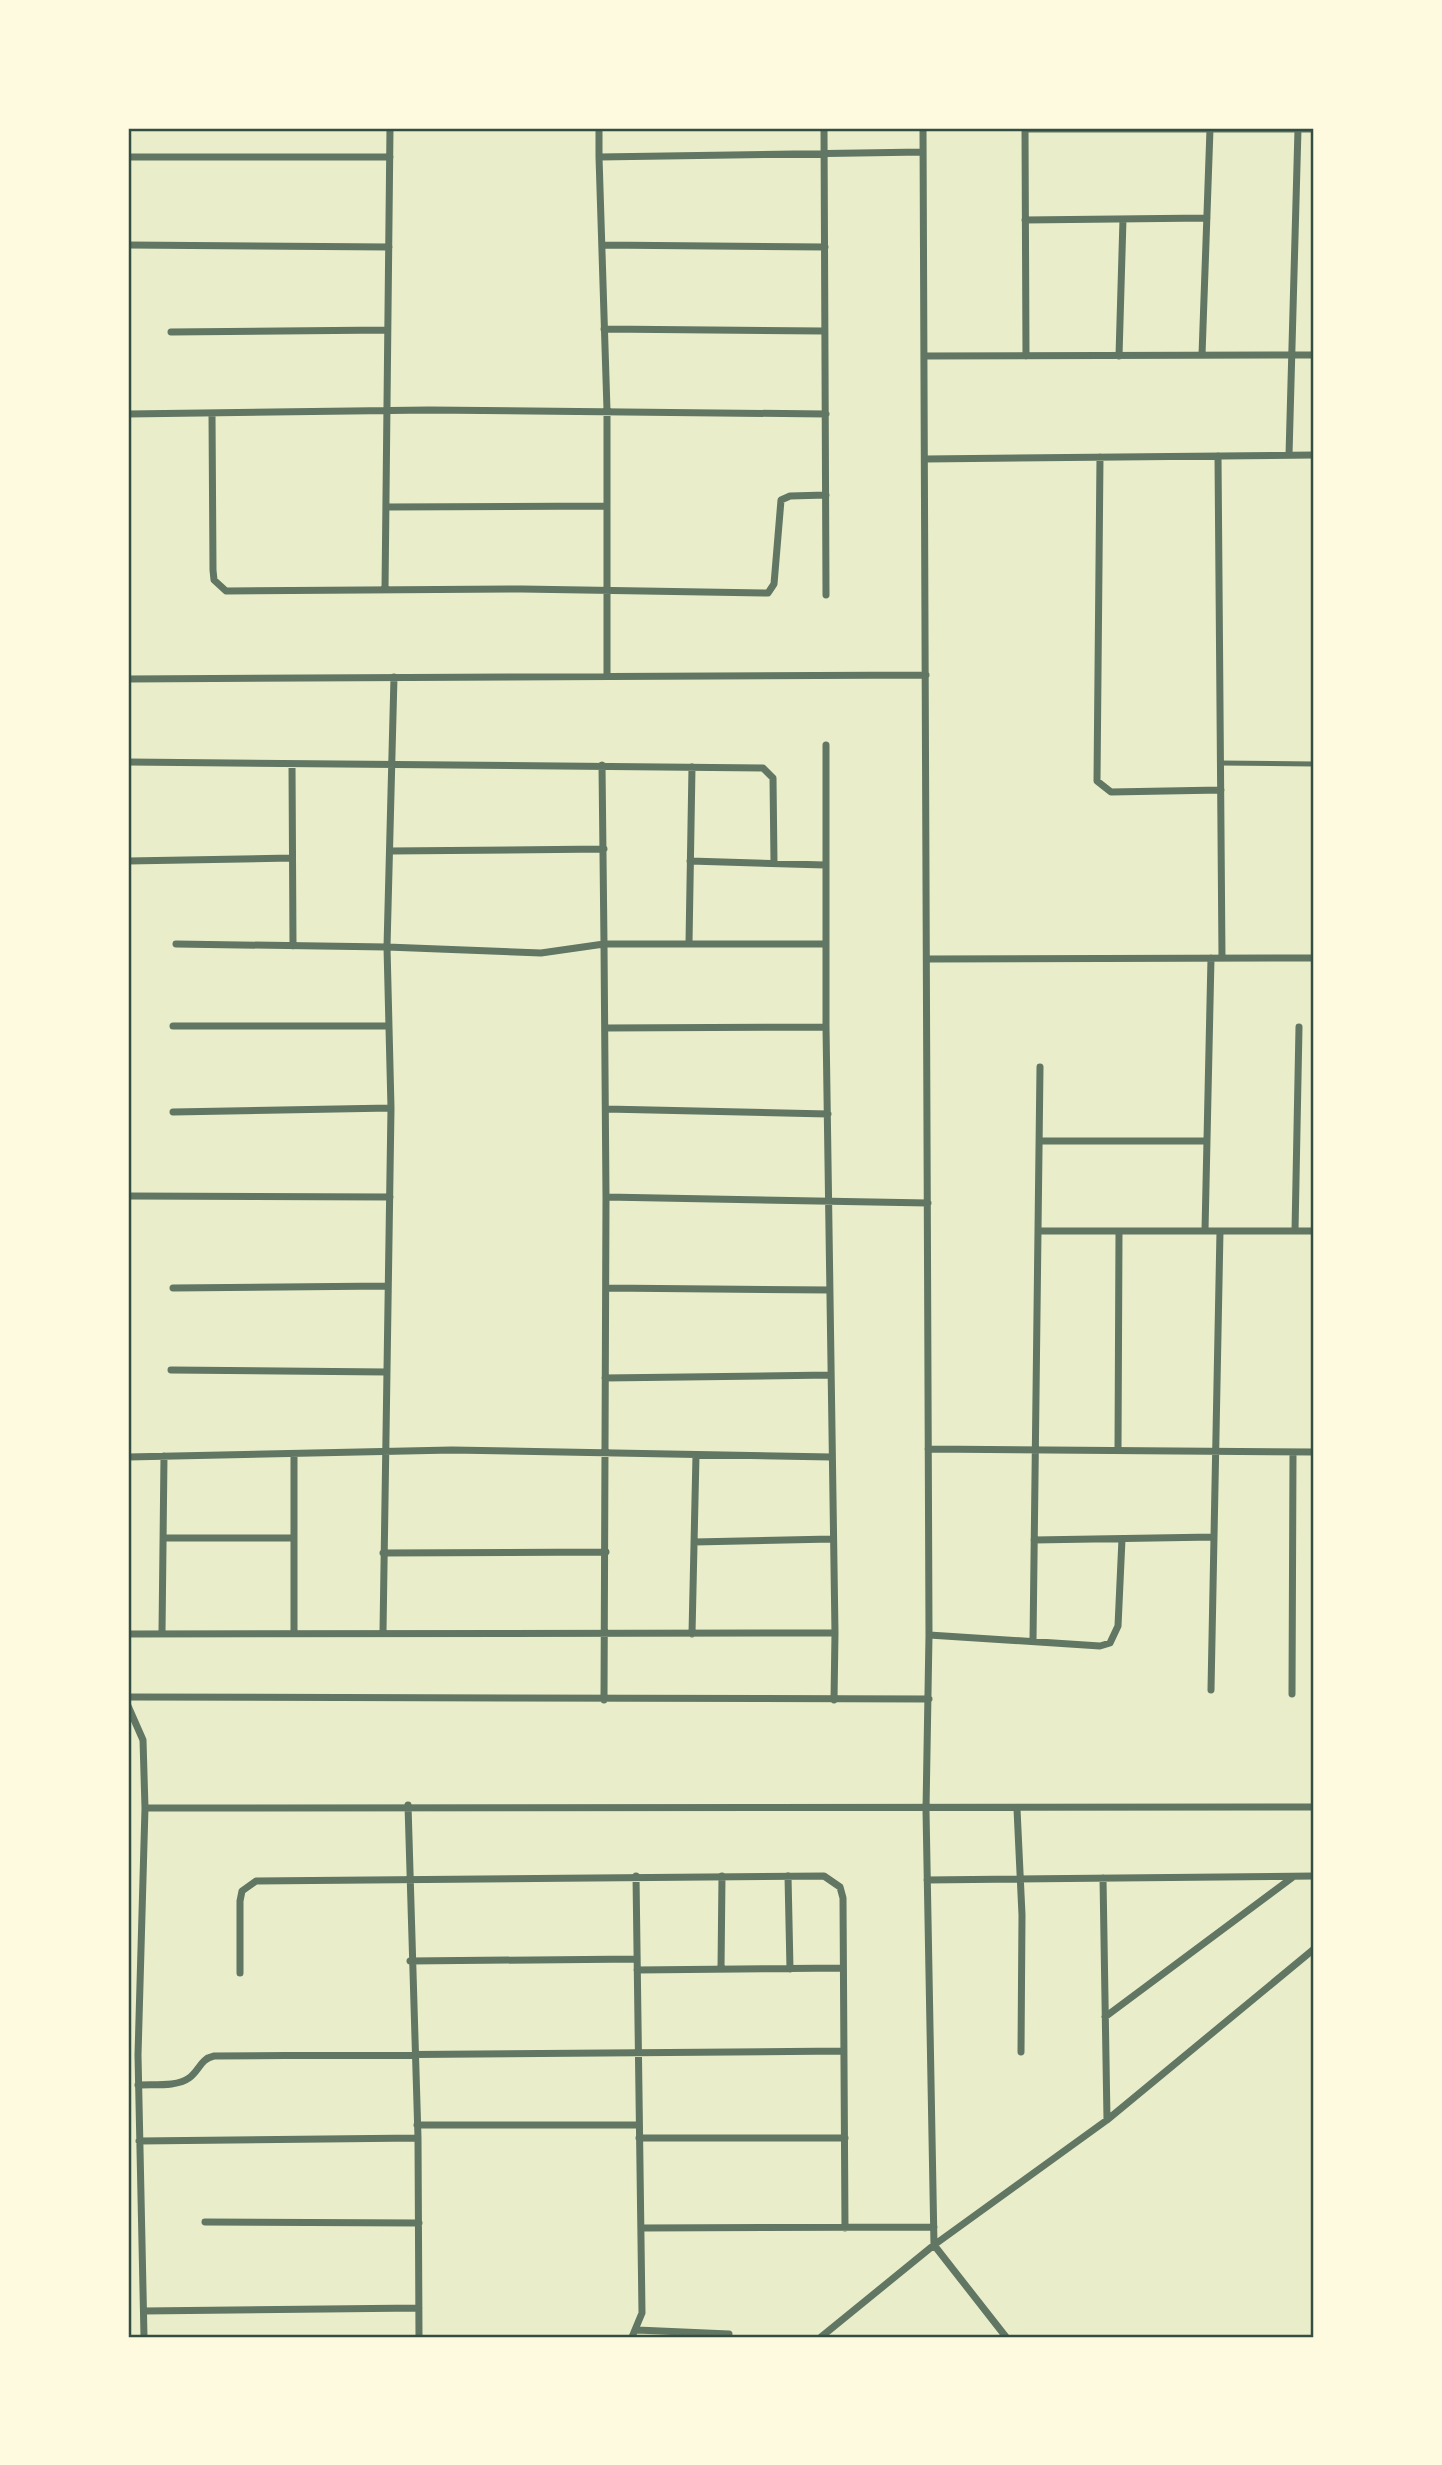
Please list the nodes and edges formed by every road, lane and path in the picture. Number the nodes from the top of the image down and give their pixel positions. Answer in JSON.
{"nodes":[{"id":1,"x":390,"y":128,"type":"edge"},
{"id":2,"x":599,"y":128,"type":"edge"},
{"id":3,"x":824,"y":128,"type":"edge"},
{"id":4,"x":923,"y":128,"type":"edge"},
{"id":5,"x":1025,"y":128,"type":"edge"},
{"id":6,"x":1117,"y":128,"type":"edge"},
{"id":7,"x":1223,"y":128,"type":"edge"},
{"id":8,"x":1210,"y":129,"type":"edge"},
{"id":9,"x":1298,"y":129,"type":"edge"},
{"id":10,"x":1314,"y":129,"type":"edge"},
{"id":11,"x":923,"y":152,"type":"junction"},
{"id":12,"x":825,"y":154,"type":"junction"},
{"id":13,"x":128,"y":157,"type":"edge"},
{"id":14,"x":390,"y":157,"type":"junction"},
{"id":15,"x":598,"y":157,"type":"junction"},
{"id":16,"x":1207,"y":218,"type":"junction"},
{"id":17,"x":1123,"y":219,"type":"junction"},
{"id":18,"x":1025,"y":220,"type":"junction"},
{"id":19,"x":128,"y":245,"type":"edge"},
{"id":20,"x":602,"y":245,"type":"junction"},
{"id":21,"x":389,"y":247,"type":"junction"},
{"id":22,"x":825,"y":247,"type":"junction"},
{"id":23,"x":604,"y":329,"type":"junction"},
{"id":24,"x":387,"y":330,"type":"junction"},
{"id":25,"x":823,"y":331,"type":"junction"},
{"id":26,"x":171,"y":332,"type":"dead end"},
{"id":27,"x":1202,"y":355,"type":"junction"},
{"id":28,"x":1292,"y":355,"type":"junction"},
{"id":29,"x":1314,"y":355,"type":"edge"},
{"id":30,"x":924,"y":356,"type":"junction"},
{"id":31,"x":1026,"y":356,"type":"junction"},
{"id":32,"x":1119,"y":356,"type":"junction"},
{"id":33,"x":607,"y":410,"type":"junction"},
{"id":34,"x":387,"y":411,"type":"junction"},
{"id":35,"x":212,"y":413,"type":"junction"},
{"id":36,"x":128,"y":414,"type":"edge"},
{"id":37,"x":825,"y":414,"type":"junction"},
{"id":38,"x":1289,"y":455,"type":"junction"},
{"id":39,"x":1314,"y":455,"type":"edge"},
{"id":40,"x":1218,"y":456,"type":"junction"},
{"id":41,"x":1100,"y":457,"type":"junction"},
{"id":42,"x":926,"y":460,"type":"junction"},
{"id":43,"x":826,"y":495,"type":"junction"},
{"id":44,"x":607,"y":506,"type":"junction"},
{"id":45,"x":386,"y":507,"type":"junction"},
{"id":46,"x":384,"y":590,"type":"junction"},
{"id":47,"x":607,"y":591,"type":"junction"},
{"id":48,"x":826,"y":594,"type":"dead end"},
{"id":49,"x":926,"y":675,"type":"junction"},
{"id":50,"x":607,"y":676,"type":"junction"},
{"id":51,"x":394,"y":677,"type":"junction"},
{"id":52,"x":128,"y":679,"type":"edge"},
{"id":53,"x":826,"y":745,"type":"dead end"},
{"id":54,"x":128,"y":762,"type":"edge"},
{"id":55,"x":392,"y":762,"type":"junction"},
{"id":56,"x":1220,"y":763,"type":"junction"},
{"id":57,"x":292,"y":764,"type":"junction"},
{"id":58,"x":1314,"y":764,"type":"edge"},
{"id":59,"x":602,"y":765,"type":"junction"},
{"id":60,"x":692,"y":767,"type":"junction"},
{"id":61,"x":1220,"y":790,"type":"junction"},
{"id":62,"x":604,"y":849,"type":"junction"},
{"id":63,"x":390,"y":851,"type":"junction"},
{"id":64,"x":292,"y":858,"type":"junction"},
{"id":65,"x":128,"y":861,"type":"edge"},
{"id":66,"x":690,"y":861,"type":"junction"},
{"id":67,"x":774,"y":863,"type":"junction"},
{"id":68,"x":825,"y":865,"type":"junction"},
{"id":69,"x":689,"y":943,"type":"junction"},
{"id":70,"x":176,"y":944,"type":"dead end"},
{"id":71,"x":604,"y":944,"type":"junction"},
{"id":72,"x":826,"y":944,"type":"junction"},
{"id":73,"x":293,"y":946,"type":"junction"},
{"id":74,"x":387,"y":947,"type":"junction"},
{"id":75,"x":1211,"y":958,"type":"junction"},
{"id":76,"x":1222,"y":958,"type":"junction"},
{"id":77,"x":1314,"y":958,"type":"edge"},
{"id":78,"x":927,"y":959,"type":"junction"},
{"id":79,"x":173,"y":1026,"type":"dead end"},
{"id":80,"x":388,"y":1027,"type":"junction"},
{"id":81,"x":826,"y":1027,"type":"junction"},
{"id":82,"x":1299,"y":1027,"type":"dead end"},
{"id":83,"x":605,"y":1028,"type":"junction"},
{"id":84,"x":1040,"y":1066,"type":"dead end"},
{"id":85,"x":391,"y":1108,"type":"junction"},
{"id":86,"x":606,"y":1109,"type":"junction"},
{"id":87,"x":173,"y":1112,"type":"dead end"},
{"id":88,"x":828,"y":1114,"type":"junction"},
{"id":89,"x":1039,"y":1141,"type":"junction"},
{"id":90,"x":1208,"y":1141,"type":"junction"},
{"id":91,"x":128,"y":1196,"type":"edge"},
{"id":92,"x":390,"y":1197,"type":"junction"},
{"id":93,"x":606,"y":1197,"type":"junction"},
{"id":94,"x":829,"y":1202,"type":"junction"},
{"id":95,"x":928,"y":1203,"type":"junction"},
{"id":96,"x":1038,"y":1231,"type":"junction"},
{"id":97,"x":1119,"y":1231,"type":"junction"},
{"id":98,"x":1205,"y":1231,"type":"junction"},
{"id":99,"x":1220,"y":1231,"type":"junction"},
{"id":100,"x":1295,"y":1231,"type":"junction"},
{"id":101,"x":1314,"y":1231,"type":"edge"},
{"id":102,"x":388,"y":1286,"type":"junction"},
{"id":103,"x":173,"y":1288,"type":"dead end"},
{"id":104,"x":606,"y":1288,"type":"junction"},
{"id":105,"x":830,"y":1290,"type":"junction"},
{"id":106,"x":170,"y":1370,"type":"dead end"},
{"id":107,"x":386,"y":1372,"type":"junction"},
{"id":108,"x":830,"y":1375,"type":"junction"},
{"id":109,"x":605,"y":1378,"type":"junction"},
{"id":110,"x":928,"y":1449,"type":"junction"},
{"id":111,"x":1035,"y":1450,"type":"junction"},
{"id":112,"x":1118,"y":1450,"type":"junction"},
{"id":113,"x":1216,"y":1451,"type":"junction"},
{"id":114,"x":1293,"y":1451,"type":"junction"},
{"id":115,"x":1314,"y":1452,"type":"edge"},
{"id":116,"x":384,"y":1453,"type":"junction"},
{"id":117,"x":294,"y":1454,"type":"junction"},
{"id":118,"x":605,"y":1454,"type":"junction"},
{"id":119,"x":696,"y":1455,"type":"junction"},
{"id":120,"x":164,"y":1456,"type":"junction"},
{"id":121,"x":128,"y":1457,"type":"edge"},
{"id":122,"x":831,"y":1457,"type":"junction"},
{"id":123,"x":1214,"y":1537,"type":"junction"},
{"id":124,"x":163,"y":1538,"type":"junction"},
{"id":125,"x":294,"y":1538,"type":"junction"},
{"id":126,"x":832,"y":1539,"type":"junction"},
{"id":127,"x":1122,"y":1539,"type":"junction"},
{"id":128,"x":1034,"y":1540,"type":"junction"},
{"id":129,"x":694,"y":1542,"type":"junction"},
{"id":130,"x":606,"y":1552,"type":"junction"},
{"id":131,"x":383,"y":1553,"type":"junction"},
{"id":132,"x":293,"y":1632,"type":"junction"},
{"id":133,"x":383,"y":1632,"type":"junction"},
{"id":134,"x":605,"y":1632,"type":"junction"},
{"id":135,"x":162,"y":1633,"type":"junction"},
{"id":136,"x":835,"y":1633,"type":"junction"},
{"id":137,"x":128,"y":1634,"type":"edge"},
{"id":138,"x":692,"y":1634,"type":"junction"},
{"id":139,"x":929,"y":1635,"type":"junction"},
{"id":140,"x":1033,"y":1641,"type":"junction"},
{"id":141,"x":1211,"y":1690,"type":"dead end"},
{"id":142,"x":1292,"y":1694,"type":"dead end"},
{"id":143,"x":128,"y":1697,"type":"edge"},
{"id":144,"x":929,"y":1699,"type":"junction"},
{"id":145,"x":604,"y":1700,"type":"junction"},
{"id":146,"x":834,"y":1700,"type":"junction"},
{"id":147,"x":128,"y":1706,"type":"edge"},
{"id":148,"x":408,"y":1805,"type":"junction"},
{"id":149,"x":1314,"y":1807,"type":"edge"},
{"id":150,"x":145,"y":1808,"type":"junction"},
{"id":151,"x":1017,"y":1809,"type":"junction"},
{"id":152,"x":926,"y":1810,"type":"junction"},
{"id":153,"x":722,"y":1876,"type":"junction"},
{"id":154,"x":788,"y":1876,"type":"junction"},
{"id":155,"x":636,"y":1877,"type":"junction"},
{"id":156,"x":1293,"y":1877,"type":"junction"},
{"id":157,"x":1314,"y":1877,"type":"edge"},
{"id":158,"x":408,"y":1878,"type":"junction"},
{"id":159,"x":1103,"y":1878,"type":"junction"},
{"id":160,"x":1018,"y":1879,"type":"junction"},
{"id":161,"x":927,"y":1880,"type":"junction"},
{"id":162,"x":1314,"y":1949,"type":"edge"},
{"id":163,"x":637,"y":1959,"type":"junction"},
{"id":164,"x":411,"y":1961,"type":"junction"},
{"id":165,"x":843,"y":1968,"type":"junction"},
{"id":166,"x":721,"y":1969,"type":"junction"},
{"id":167,"x":790,"y":1969,"type":"junction"},
{"id":168,"x":637,"y":1970,"type":"junction"},
{"id":169,"x":240,"y":1973,"type":"dead end"},
{"id":170,"x":1105,"y":2017,"type":"junction"},
{"id":171,"x":844,"y":2051,"type":"junction"},
{"id":172,"x":1021,"y":2052,"type":"dead end"},
{"id":173,"x":638,"y":2053,"type":"junction"},
{"id":174,"x":413,"y":2055,"type":"junction"},
{"id":175,"x":138,"y":2085,"type":"junction"},
{"id":176,"x":1107,"y":2120,"type":"junction"},
{"id":177,"x":417,"y":2125,"type":"junction"},
{"id":178,"x":639,"y":2125,"type":"junction"},
{"id":179,"x":418,"y":2138,"type":"junction"},
{"id":180,"x":639,"y":2138,"type":"junction"},
{"id":181,"x":845,"y":2138,"type":"junction"},
{"id":182,"x":139,"y":2141,"type":"junction"},
{"id":183,"x":205,"y":2222,"type":"dead end"},
{"id":184,"x":419,"y":2222,"type":"junction"},
{"id":185,"x":934,"y":2227,"type":"junction"},
{"id":186,"x":641,"y":2228,"type":"junction"},
{"id":187,"x":845,"y":2228,"type":"junction"},
{"id":188,"x":934,"y":2245,"type":"junction"},
{"id":189,"x":419,"y":2308,"type":"junction"},
{"id":190,"x":144,"y":2311,"type":"junction"},
{"id":191,"x":635,"y":2334,"type":"edge"},
{"id":192,"x":729,"y":2334,"type":"dead end"},
{"id":193,"x":144,"y":2337,"type":"edge"},
{"id":194,"x":419,"y":2337,"type":"edge"},
{"id":195,"x":821,"y":2337,"type":"edge"},
{"id":196,"x":1006,"y":2337,"type":"edge"}],
"edges":[{"from":1,"to":14,"type":"street"},
{"from":2,"to":15,"type":"street"},
{"from":3,"to":12,"type":"street"},
{"from":4,"to":11,"type":"street"},
{"from":5,"to":6,"type":"street"},
{"from":5,"to":18,"type":"street"},
{"from":6,"to":8,"type":"street"},
{"from":7,"to":8,"type":"street"},
{"from":7,"to":9,"type":"street"},
{"from":8,"to":16,"type":"street"},
{"from":9,"to":10,"type":"street"},
{"from":9,"to":28,"type":"street"},
{"from":11,"to":12,"type":"street"},
{"from":11,"to":30,"type":"street"},
{"from":12,"to":15,"type":"street"},
{"from":12,"to":22,"type":"street"},
{"from":13,"to":14,"type":"street"},
{"from":14,"to":21,"type":"street"},
{"from":15,"to":20,"type":"street"},
{"from":16,"to":17,"type":"street"},
{"from":16,"to":27,"type":"street"},
{"from":17,"to":18,"type":"street"},
{"from":17,"to":32,"type":"street"},
{"from":18,"to":31,"type":"street"},
{"from":19,"to":21,"type":"street"},
{"from":20,"to":22,"type":"street"},
{"from":20,"to":23,"type":"street"},
{"from":21,"to":24,"type":"street"},
{"from":22,"to":25,"type":"street"},
{"from":23,"to":25,"type":"street"},
{"from":23,"to":33,"type":"street"},
{"from":24,"to":26,"type":"street"},
{"from":24,"to":34,"type":"street"},
{"from":25,"to":37,"type":"street"},
{"from":27,"to":28,"type":"street"},
{"from":27,"to":32,"type":"street"},
{"from":28,"to":29,"type":"street"},
{"from":28,"to":38,"type":"street"},
{"from":30,"to":31,"type":"street"},
{"from":30,"to":42,"type":"street"},
{"from":31,"to":32,"type":"street"},
{"from":33,"to":34,"type":"street"},
{"from":33,"to":37,"type":"street"},
{"from":33,"to":44,"type":"street"},
{"from":34,"to":35,"type":"street"},
{"from":34,"to":45,"type":"street"},
{"from":35,"to":36,"type":"street"},
{"from":35,"to":46,"type":"street"},
{"from":37,"to":43,"type":"street"},
{"from":38,"to":39,"type":"street"},
{"from":38,"to":40,"type":"street"},
{"from":40,"to":41,"type":"street"},
{"from":40,"to":56,"type":"street"},
{"from":41,"to":42,"type":"street"},
{"from":41,"to":61,"type":"street"},
{"from":42,"to":49,"type":"street"},
{"from":43,"to":47,"type":"street"},
{"from":43,"to":48,"type":"street"},
{"from":44,"to":45,"type":"street"},
{"from":44,"to":47,"type":"street"},
{"from":45,"to":46,"type":"street"},
{"from":46,"to":47,"type":"street"},
{"from":47,"to":50,"type":"street"},
{"from":49,"to":50,"type":"street"},
{"from":49,"to":78,"type":"street"},
{"from":50,"to":51,"type":"street"},
{"from":51,"to":52,"type":"street"},
{"from":51,"to":55,"type":"street"},
{"from":53,"to":68,"type":"street"},
{"from":54,"to":57,"type":"street"},
{"from":55,"to":57,"type":"street"},
{"from":55,"to":59,"type":"street"},
{"from":55,"to":63,"type":"street"},
{"from":56,"to":58,"type":"lane"},
{"from":56,"to":61,"type":"street"},
{"from":57,"to":64,"type":"street"},
{"from":59,"to":60,"type":"street"},
{"from":59,"to":62,"type":"street"},
{"from":60,"to":66,"type":"street"},
{"from":60,"to":67,"type":"street"},
{"from":61,"to":76,"type":"street"},
{"from":62,"to":63,"type":"street"},
{"from":62,"to":71,"type":"street"},
{"from":63,"to":74,"type":"street"},
{"from":64,"to":65,"type":"street"},
{"from":64,"to":73,"type":"street"},
{"from":66,"to":67,"type":"street"},
{"from":66,"to":69,"type":"street"},
{"from":67,"to":68,"type":"street"},
{"from":68,"to":72,"type":"street"},
{"from":69,"to":71,"type":"street"},
{"from":69,"to":72,"type":"street"},
{"from":70,"to":73,"type":"street"},
{"from":71,"to":74,"type":"street"},
{"from":71,"to":83,"type":"street"},
{"from":72,"to":81,"type":"street"},
{"from":73,"to":74,"type":"street"},
{"from":74,"to":80,"type":"street"},
{"from":75,"to":76,"type":"street"},
{"from":75,"to":78,"type":"street"},
{"from":75,"to":90,"type":"street"},
{"from":76,"to":77,"type":"street"},
{"from":78,"to":95,"type":"street"},
{"from":79,"to":80,"type":"street"},
{"from":80,"to":85,"type":"street"},
{"from":81,"to":83,"type":"street"},
{"from":81,"to":88,"type":"street"},
{"from":82,"to":100,"type":"street"},
{"from":83,"to":86,"type":"street"},
{"from":84,"to":89,"type":"street"},
{"from":85,"to":87,"type":"street"},
{"from":85,"to":92,"type":"street"},
{"from":86,"to":88,"type":"street"},
{"from":86,"to":93,"type":"street"},
{"from":88,"to":94,"type":"street"},
{"from":89,"to":90,"type":"street"},
{"from":89,"to":96,"type":"street"},
{"from":90,"to":98,"type":"street"},
{"from":91,"to":92,"type":"street"},
{"from":92,"to":102,"type":"street"},
{"from":93,"to":94,"type":"street"},
{"from":93,"to":104,"type":"street"},
{"from":94,"to":95,"type":"street"},
{"from":94,"to":105,"type":"street"},
{"from":95,"to":110,"type":"street"},
{"from":96,"to":97,"type":"street"},
{"from":96,"to":111,"type":"street"},
{"from":97,"to":98,"type":"street"},
{"from":97,"to":112,"type":"street"},
{"from":98,"to":99,"type":"street"},
{"from":99,"to":100,"type":"street"},
{"from":99,"to":113,"type":"street"},
{"from":100,"to":101,"type":"street"},
{"from":102,"to":103,"type":"street"},
{"from":102,"to":107,"type":"street"},
{"from":104,"to":105,"type":"street"},
{"from":104,"to":109,"type":"street"},
{"from":105,"to":108,"type":"street"},
{"from":106,"to":107,"type":"street"},
{"from":107,"to":116,"type":"street"},
{"from":108,"to":109,"type":"street"},
{"from":108,"to":122,"type":"street"},
{"from":109,"to":118,"type":"street"},
{"from":110,"to":111,"type":"street"},
{"from":110,"to":139,"type":"street"},
{"from":111,"to":112,"type":"street"},
{"from":111,"to":128,"type":"street"},
{"from":112,"to":113,"type":"street"},
{"from":113,"to":114,"type":"street"},
{"from":113,"to":123,"type":"street"},
{"from":114,"to":115,"type":"street"},
{"from":114,"to":142,"type":"street"},
{"from":116,"to":117,"type":"street"},
{"from":116,"to":118,"type":"street"},
{"from":116,"to":131,"type":"street"},
{"from":117,"to":120,"type":"street"},
{"from":117,"to":125,"type":"street"},
{"from":118,"to":119,"type":"street"},
{"from":118,"to":130,"type":"street"},
{"from":119,"to":122,"type":"street"},
{"from":119,"to":129,"type":"street"},
{"from":120,"to":121,"type":"street"},
{"from":120,"to":124,"type":"street"},
{"from":122,"to":126,"type":"street"},
{"from":123,"to":127,"type":"street"},
{"from":123,"to":141,"type":"street"},
{"from":124,"to":125,"type":"street"},
{"from":124,"to":135,"type":"street"},
{"from":125,"to":132,"type":"street"},
{"from":126,"to":129,"type":"street"},
{"from":126,"to":136,"type":"street"},
{"from":127,"to":128,"type":"street"},
{"from":127,"to":140,"type":"street"},
{"from":128,"to":140,"type":"street"},
{"from":129,"to":138,"type":"street"},
{"from":130,"to":131,"type":"street"},
{"from":130,"to":134,"type":"street"},
{"from":131,"to":133,"type":"street"},
{"from":132,"to":133,"type":"street"},
{"from":132,"to":135,"type":"street"},
{"from":133,"to":134,"type":"street"},
{"from":134,"to":138,"type":"street"},
{"from":134,"to":145,"type":"street"},
{"from":135,"to":137,"type":"street"},
{"from":136,"to":138,"type":"street"},
{"from":136,"to":146,"type":"street"},
{"from":139,"to":140,"type":"street"},
{"from":139,"to":144,"type":"street"},
{"from":143,"to":145,"type":"street"},
{"from":144,"to":146,"type":"street"},
{"from":144,"to":152,"type":"street"},
{"from":145,"to":146,"type":"street"},
{"from":147,"to":150,"type":"street"},
{"from":148,"to":150,"type":"street"},
{"from":148,"to":152,"type":"street"},
{"from":148,"to":158,"type":"street"},
{"from":149,"to":151,"type":"street"},
{"from":150,"to":175,"type":"street"},
{"from":151,"to":152,"type":"street"},
{"from":151,"to":160,"type":"street"},
{"from":152,"to":161,"type":"street"},
{"from":153,"to":154,"type":"street"},
{"from":153,"to":155,"type":"street"},
{"from":153,"to":166,"type":"street"},
{"from":154,"to":165,"type":"street"},
{"from":154,"to":167,"type":"street"},
{"from":155,"to":158,"type":"street"},
{"from":155,"to":163,"type":"street"},
{"from":156,"to":157,"type":"street"},
{"from":156,"to":159,"type":"street"},
{"from":156,"to":170,"type":"street"},
{"from":158,"to":164,"type":"street"},
{"from":158,"to":169,"type":"street"},
{"from":159,"to":160,"type":"street"},
{"from":159,"to":170,"type":"street"},
{"from":160,"to":161,"type":"street"},
{"from":160,"to":172,"type":"street"},
{"from":161,"to":185,"type":"street"},
{"from":162,"to":176,"type":"street"},
{"from":163,"to":164,"type":"street"},
{"from":163,"to":168,"type":"street"},
{"from":164,"to":174,"type":"street"},
{"from":165,"to":167,"type":"street"},
{"from":165,"to":171,"type":"street"},
{"from":166,"to":167,"type":"street"},
{"from":166,"to":168,"type":"street"},
{"from":168,"to":173,"type":"street"},
{"from":170,"to":176,"type":"street"},
{"from":171,"to":173,"type":"street"},
{"from":171,"to":181,"type":"street"},
{"from":173,"to":174,"type":"street"},
{"from":173,"to":178,"type":"street"},
{"from":174,"to":175,"type":"street"},
{"from":174,"to":177,"type":"street"},
{"from":175,"to":182,"type":"street"},
{"from":176,"to":188,"type":"street"},
{"from":177,"to":178,"type":"street"},
{"from":177,"to":179,"type":"street"},
{"from":178,"to":180,"type":"street"},
{"from":179,"to":182,"type":"street"},
{"from":179,"to":184,"type":"street"},
{"from":180,"to":181,"type":"street"},
{"from":180,"to":186,"type":"street"},
{"from":181,"to":187,"type":"street"},
{"from":182,"to":190,"type":"street"},
{"from":183,"to":184,"type":"street"},
{"from":184,"to":189,"type":"street"},
{"from":185,"to":187,"type":"street"},
{"from":185,"to":188,"type":"street"},
{"from":186,"to":187,"type":"street"},
{"from":186,"to":191,"type":"street"},
{"from":188,"to":195,"type":"street"},
{"from":188,"to":196,"type":"street"},
{"from":189,"to":190,"type":"street"},
{"from":189,"to":194,"type":"street"},
{"from":190,"to":193,"type":"street"},
{"from":191,"to":192,"type":"street"}]}
